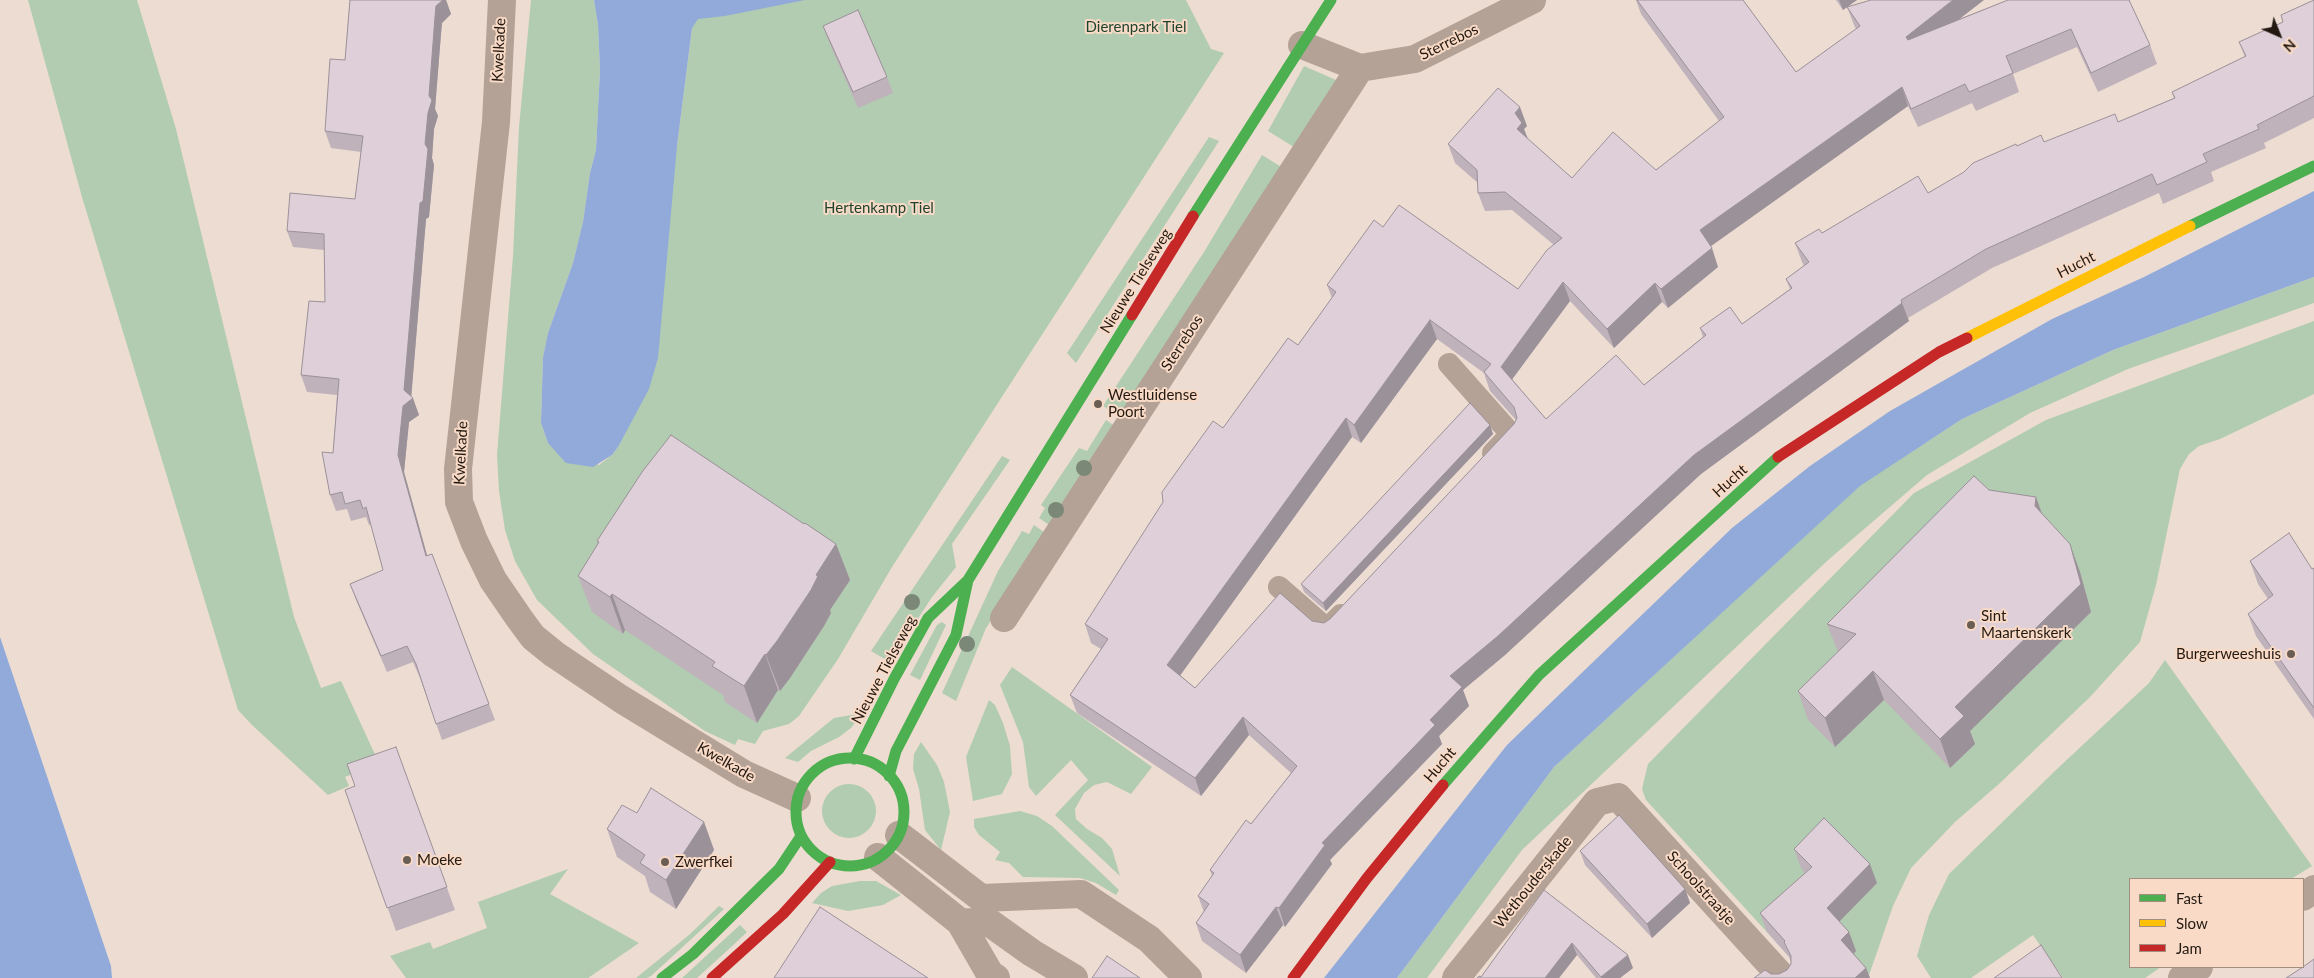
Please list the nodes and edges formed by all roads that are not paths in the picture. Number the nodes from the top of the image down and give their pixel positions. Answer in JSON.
{"nodes":[{"id":1,"x":502,"y":0,"type":"edge"},
{"id":2,"x":1331,"y":0,"type":"edge"},
{"id":3,"x":1532,"y":0,"type":"edge"},
{"id":4,"x":1302,"y":45,"type":"junction"},
{"id":5,"x":1360,"y":68,"type":"junction"},
{"id":6,"x":2314,"y":166,"type":"edge"},
{"id":7,"x":1449,"y":364,"type":"dead end"},
{"id":8,"x":1477,"y":470,"type":"edge"},
{"id":9,"x":968,"y":580,"type":"junction"},
{"id":10,"x":1279,"y":587,"type":"dead end"},
{"id":11,"x":1355,"y":600,"type":"edge"},
{"id":12,"x":1004,"y":618,"type":"dead end"},
{"id":13,"x":854,"y":759,"type":"junction"},
{"id":14,"x":890,"y":776,"type":"junction"},
{"id":15,"x":1618,"y":797,"type":"joint"},
{"id":16,"x":797,"y":798,"type":"junction"},
{"id":17,"x":899,"y":835,"type":"junction"},
{"id":18,"x":801,"y":836,"type":"junction"},
{"id":19,"x":878,"y":857,"type":"junction"},
{"id":20,"x":830,"y":862,"type":"junction"},
{"id":21,"x":981,"y":898,"type":"junction"},
{"id":22,"x":960,"y":922,"type":"junction"},
{"id":23,"x":990,"y":923,"type":"junction"},
{"id":24,"x":2197,"y":968,"type":"edge"},
{"id":25,"x":662,"y":978,"type":"edge"},
{"id":26,"x":712,"y":978,"type":"edge"},
{"id":27,"x":996,"y":978,"type":"edge"},
{"id":28,"x":1074,"y":978,"type":"edge"},
{"id":29,"x":1188,"y":978,"type":"edge"},
{"id":30,"x":1293,"y":978,"type":"edge"},
{"id":31,"x":1456,"y":978,"type":"edge"},
{"id":32,"x":1783,"y":978,"type":"edge"},
{"id":33,"x":2182,"y":978,"type":"edge"}],
"edges":[{"from":1,"to":16,"type":"street","name":"Kwelkade"},
{"from":2,"to":4,"type":"main road","name":"Nieuwe Tielseweg"},
{"from":3,"to":5,"type":"street","name":"Sterrebos"},
{"from":4,"to":5,"type":"street"},
{"from":4,"to":9,"type":"main road","name":"Nieuwe Tielseweg"},
{"from":5,"to":12,"type":"street","name":"Sterrebos"},
{"from":6,"to":30,"type":"main road","name":"Hucht"},
{"from":7,"to":8,"type":"lane"},
{"from":9,"to":13,"type":"main road","name":"Nieuwe Tielseweg"},
{"from":9,"to":14,"type":"main road","name":"Nieuwe Tielseweg"},
{"from":10,"to":11,"type":"lane"},
{"from":13,"to":14,"type":"main road"},
{"from":13,"to":16,"type":"main road"},
{"from":14,"to":17,"type":"main road"},
{"from":15,"to":31,"type":"street","name":"Wethouderskade"},
{"from":15,"to":32,"type":"street","name":"Schoolstraatje"},
{"from":16,"to":18,"type":"main road"},
{"from":17,"to":19,"type":"main road"},
{"from":17,"to":21,"type":"street"},
{"from":18,"to":20,"type":"main road"},
{"from":18,"to":25,"type":"main road"},
{"from":19,"to":20,"type":"main road"},
{"from":19,"to":22,"type":"street"},
{"from":20,"to":26,"type":"main road"},
{"from":21,"to":23,"type":"street"},
{"from":21,"to":29,"type":"street"},
{"from":22,"to":23,"type":"street"},
{"from":22,"to":27,"type":"street"},
{"from":23,"to":28,"type":"street"},
{"from":24,"to":33,"type":"street"}]}
